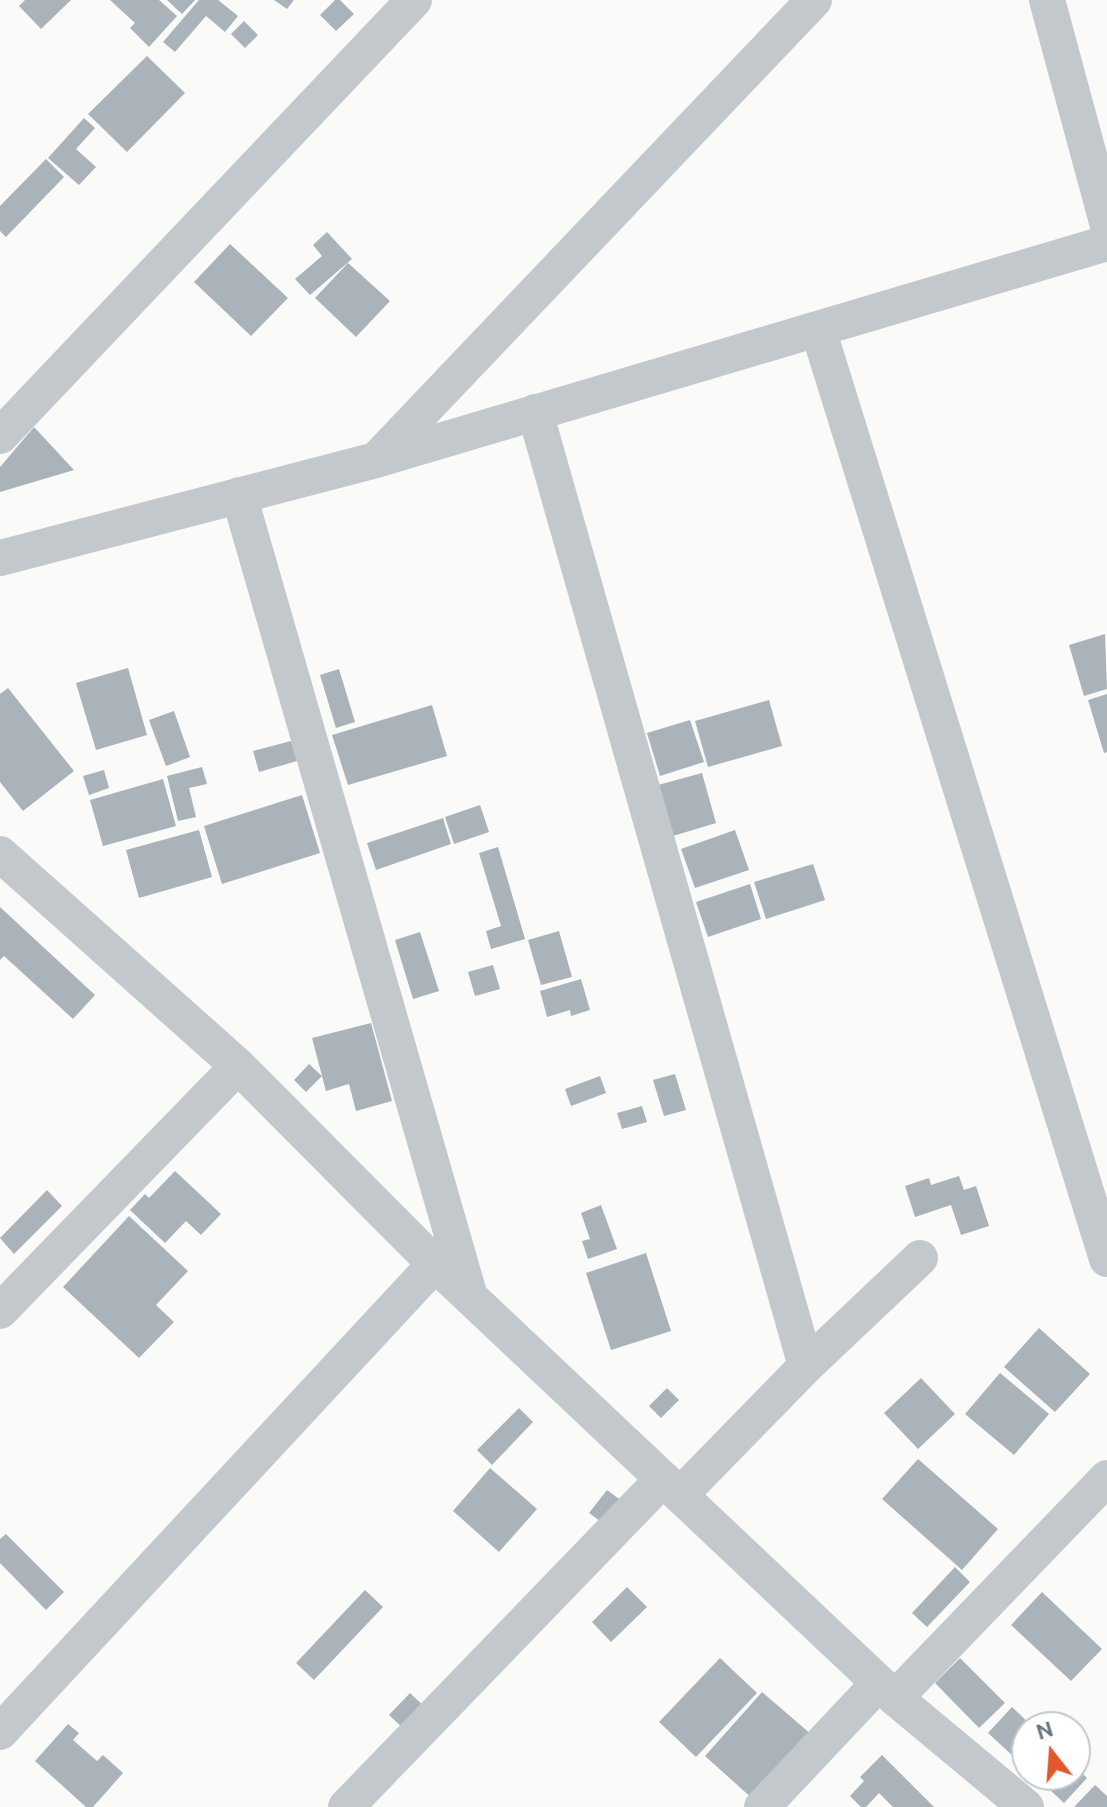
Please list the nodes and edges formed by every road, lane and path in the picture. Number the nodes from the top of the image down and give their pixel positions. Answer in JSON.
{"nodes":[{"id":1,"x":414,"y":0,"type":"edge"},
{"id":2,"x":814,"y":0,"type":"edge"},
{"id":3,"x":1047,"y":0,"type":"edge"},
{"id":4,"x":1107,"y":222,"type":"edge"},
{"id":5,"x":1107,"y":243,"type":"edge"},
{"id":6,"x":818,"y":329,"type":"junction"},
{"id":7,"x":535,"y":412,"type":"junction"},
{"id":8,"x":0,"y":436,"type":"edge"},
{"id":9,"x":376,"y":460,"type":"junction"},
{"id":10,"x":239,"y":495,"type":"junction"},
{"id":11,"x":0,"y":558,"type":"edge"},
{"id":12,"x":0,"y":854,"type":"edge"},
{"id":13,"x":238,"y":1066,"type":"junction"},
{"id":14,"x":920,"y":1258,"type":"dead end"},
{"id":15,"x":1107,"y":1259,"type":"edge"},
{"id":16,"x":435,"y":1264,"type":"junction"},
{"id":17,"x":471,"y":1299,"type":"junction"},
{"id":18,"x":0,"y":1311,"type":"edge"},
{"id":19,"x":806,"y":1366,"type":"junction"},
{"id":20,"x":1107,"y":1478,"type":"edge"},
{"id":21,"x":671,"y":1487,"type":"junction"},
{"id":22,"x":887,"y":1691,"type":"junction"},
{"id":23,"x":0,"y":1732,"type":"edge"},
{"id":24,"x":346,"y":1807,"type":"edge"},
{"id":25,"x":762,"y":1807,"type":"edge"},
{"id":26,"x":1026,"y":1807,"type":"edge"}],
"edges":[{"from":1,"to":8,"type":"street"},
{"from":2,"to":9,"type":"street"},
{"from":3,"to":4,"type":"street"},
{"from":5,"to":6,"type":"street"},
{"from":6,"to":7,"type":"street"},
{"from":6,"to":15,"type":"street"},
{"from":7,"to":9,"type":"street"},
{"from":7,"to":19,"type":"street"},
{"from":9,"to":10,"type":"street"},
{"from":10,"to":11,"type":"street"},
{"from":10,"to":17,"type":"street"},
{"from":12,"to":13,"type":"street"},
{"from":13,"to":16,"type":"street"},
{"from":13,"to":18,"type":"street"},
{"from":14,"to":19,"type":"street"},
{"from":16,"to":17,"type":"street"},
{"from":16,"to":23,"type":"street"},
{"from":17,"to":21,"type":"street"},
{"from":19,"to":21,"type":"street"},
{"from":20,"to":22,"type":"street"},
{"from":21,"to":22,"type":"street"},
{"from":21,"to":24,"type":"street"},
{"from":22,"to":25,"type":"street"},
{"from":22,"to":26,"type":"street"}]}
